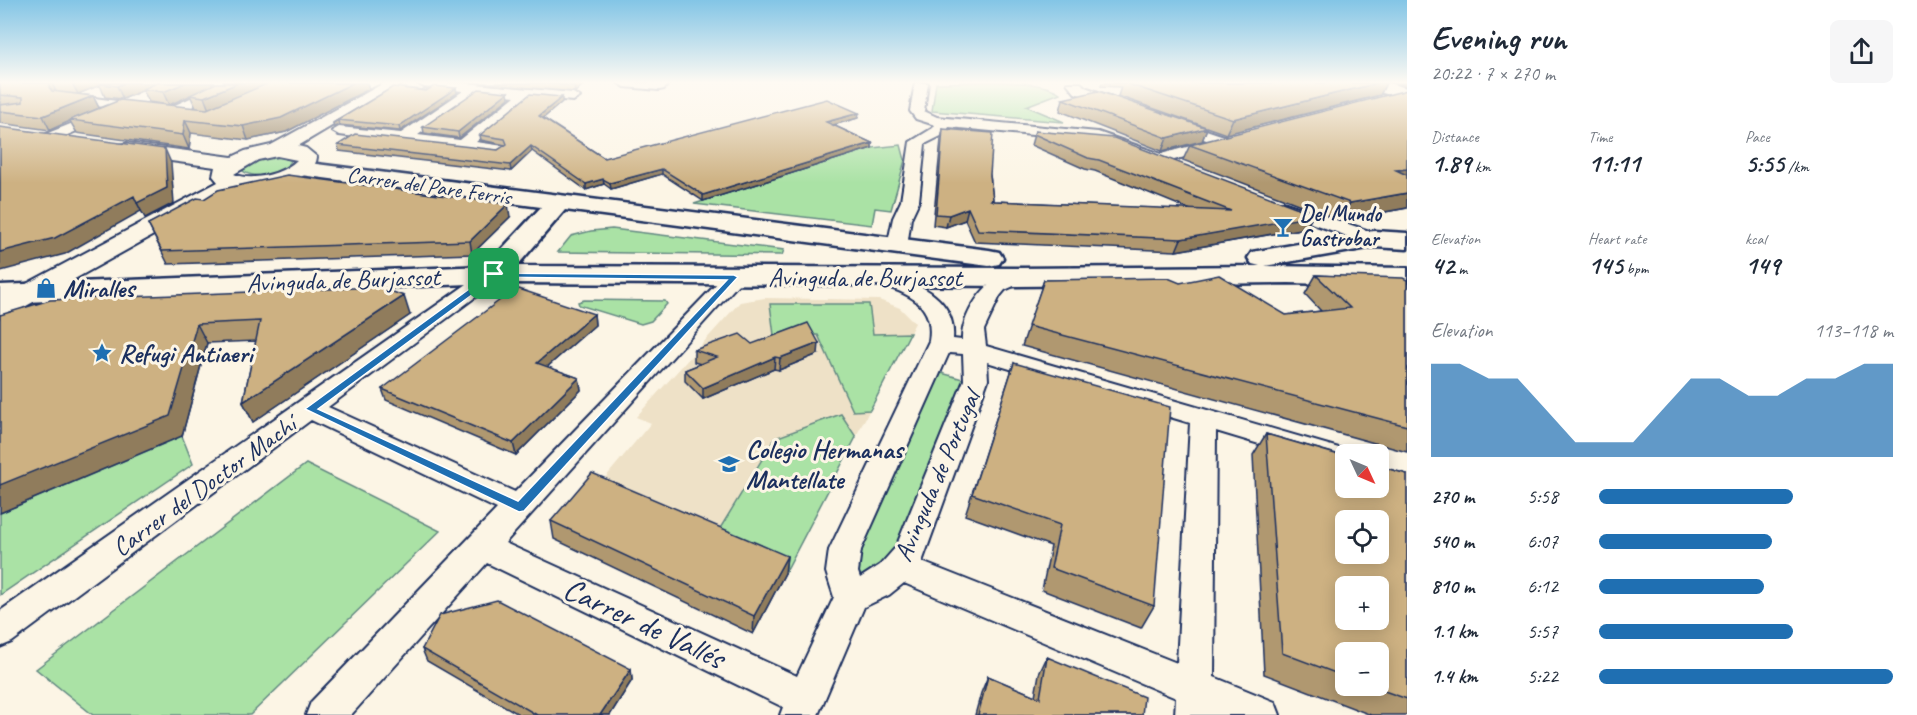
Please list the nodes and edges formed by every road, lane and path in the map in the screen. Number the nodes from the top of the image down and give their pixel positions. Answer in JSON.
{"nodes":[{"id":1,"x":94,"y":116,"type":"edge"},
{"id":2,"x":337,"y":116,"type":"edge"},
{"id":3,"x":364,"y":116,"type":"edge"},
{"id":4,"x":435,"y":116,"type":"edge"},
{"id":5,"x":499,"y":116,"type":"edge"},
{"id":6,"x":924,"y":116,"type":"edge"},
{"id":7,"x":1163,"y":119,"type":"edge"},
{"id":8,"x":943,"y":122,"type":"junction"},
{"id":9,"x":339,"y":131,"type":"junction"},
{"id":10,"x":38,"y":136,"type":"joint"},
{"id":11,"x":404,"y":138,"type":"junction"},
{"id":12,"x":82,"y":142,"type":"edge"},
{"id":13,"x":463,"y":145,"type":"junction"},
{"id":14,"x":105,"y":146,"type":"edge"},
{"id":15,"x":498,"y":149,"type":"edge"},
{"id":16,"x":277,"y":150,"type":"junction"},
{"id":17,"x":1160,"y":159,"type":"junction"},
{"id":18,"x":302,"y":162,"type":"junction"},
{"id":19,"x":1192,"y":171,"type":"edge"},
{"id":20,"x":232,"y":172,"type":"junction"},
{"id":21,"x":1268,"y":201,"type":"edge"},
{"id":22,"x":558,"y":203,"type":"junction"},
{"id":23,"x":1407,"y":233,"type":"edge"},
{"id":24,"x":1374,"y":239,"type":"junction"},
{"id":25,"x":1407,"y":241,"type":"edge"},
{"id":26,"x":897,"y":247,"type":"junction"},
{"id":27,"x":494,"y":274,"type":"junction"},
{"id":28,"x":1407,"y":276,"type":"edge"},
{"id":29,"x":734,"y":277,"type":"junction"},
{"id":30,"x":870,"y":277,"type":"junction"},
{"id":31,"x":1018,"y":277,"type":"junction"},
{"id":32,"x":30,"y":293,"type":"junction"},
{"id":33,"x":0,"y":294,"type":"edge"},
{"id":34,"x":0,"y":309,"type":"edge"},
{"id":35,"x":940,"y":346,"type":"junction"},
{"id":36,"x":974,"y":350,"type":"junction"},
{"id":37,"x":310,"y":409,"type":"junction"},
{"id":38,"x":1203,"y":419,"type":"junction"},
{"id":39,"x":1335,"y":457,"type":"edge"},
{"id":40,"x":519,"y":507,"type":"junction"},
{"id":41,"x":483,"y":546,"type":"junction"},
{"id":42,"x":902,"y":568,"type":"junction"},
{"id":43,"x":851,"y":597,"type":"junction"},
{"id":44,"x":0,"y":632,"type":"edge"},
{"id":45,"x":1194,"y":701,"type":"edge"},
{"id":46,"x":802,"y":707,"type":"edge"},
{"id":47,"x":325,"y":715,"type":"edge"},
{"id":48,"x":1261,"y":715,"type":"edge"}],
"edges":[{"from":1,"to":10,"type":"street"},
{"from":2,"to":16,"type":"street"},
{"from":3,"to":9,"type":"street"},
{"from":4,"to":11,"type":"street"},
{"from":5,"to":13,"type":"street"},
{"from":6,"to":8,"type":"street"},
{"from":7,"to":17,"type":"street"},
{"from":8,"to":17,"type":"street"},
{"from":8,"to":26,"type":"street"},
{"from":9,"to":11,"type":"street"},
{"from":9,"to":18,"type":"street"},
{"from":10,"to":12,"type":"street"},
{"from":11,"to":13,"type":"street"},
{"from":13,"to":15,"type":"street"},
{"from":14,"to":20,"type":"street"},
{"from":16,"to":18,"type":"street"},
{"from":16,"to":20,"type":"street"},
{"from":17,"to":19,"type":"street"},
{"from":18,"to":20,"type":"street"},
{"from":18,"to":22,"type":"main road","name":"Carrer del Pare Ferris"},
{"from":20,"to":32,"type":"street"},
{"from":21,"to":24,"type":"street"},
{"from":22,"to":26,"type":"main road","name":"Avinguda de Burjassot"},
{"from":22,"to":27,"type":"main road"},
{"from":23,"to":24,"type":"main road","name":"Avinguda de Burjassot"},
{"from":24,"to":25,"type":"main road"},
{"from":24,"to":26,"type":"main road","name":"Avinguda de Burjassot"},
{"from":24,"to":28,"type":"main road"},
{"from":27,"to":29,"type":"main road","name":"Avinguda de Burjassot"},
{"from":27,"to":32,"type":"main road","name":"Avinguda de Burjassot"},
{"from":27,"to":37,"type":"street","name":"Carrer del Doctor Machí"},
{"from":28,"to":31,"type":"main road","name":"Avinguda de Burjassot"},
{"from":29,"to":30,"type":"main road","name":"Avinguda de Burjassot"},
{"from":29,"to":40,"type":"street"},
{"from":30,"to":31,"type":"main road","name":"Avinguda de Burjassot"},
{"from":30,"to":35,"type":"street","name":"Avinguda de Portugal"},
{"from":31,"to":36,"type":"street","name":"Avinguda de Portugal"},
{"from":32,"to":33,"type":"main road","name":"Avinguda de Burjassot"},
{"from":32,"to":34,"type":"street"},
{"from":35,"to":36,"type":"street"},
{"from":35,"to":43,"type":"street","name":"Avinguda de Portugal"},
{"from":36,"to":38,"type":"street"},
{"from":36,"to":42,"type":"street","name":"Avinguda de Portugal"},
{"from":37,"to":40,"type":"street"},
{"from":37,"to":44,"type":"street","name":"Carrer del Doctor Machí"},
{"from":38,"to":39,"type":"street"},
{"from":38,"to":45,"type":"street"},
{"from":40,"to":41,"type":"street"},
{"from":41,"to":46,"type":"street","name":"Carrer de Vallés"},
{"from":41,"to":47,"type":"street"},
{"from":42,"to":43,"type":"street","name":"Avinguda de Portugal"},
{"from":42,"to":45,"type":"street"},
{"from":43,"to":46,"type":"street"},
{"from":45,"to":48,"type":"street"}]}
